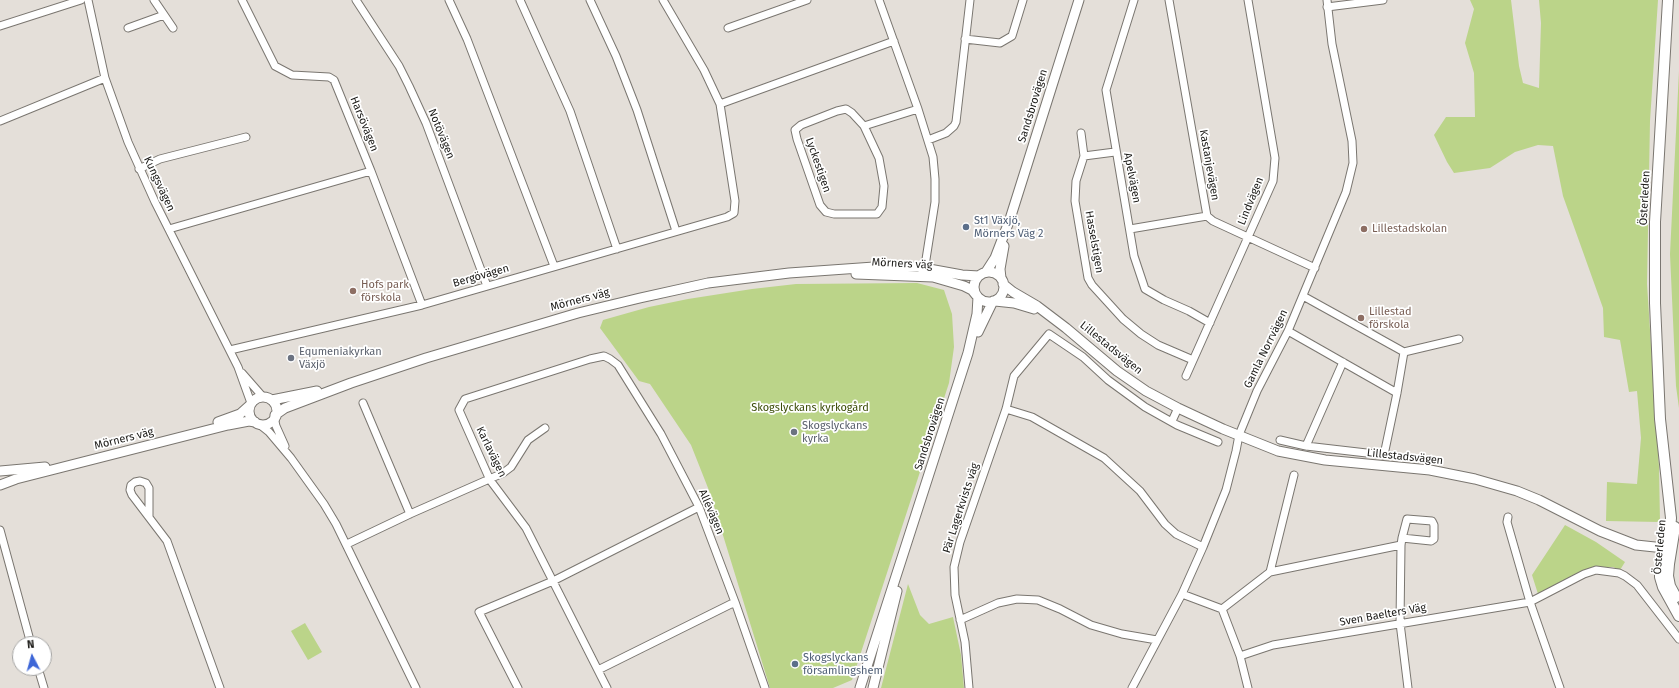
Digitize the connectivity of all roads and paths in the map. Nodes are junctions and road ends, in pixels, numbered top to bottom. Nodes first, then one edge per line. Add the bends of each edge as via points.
1 (81, 0) edge
2 (88, 0) edge
3 (154, 0) edge
4 (242, 0) edge
5 (356, 0) edge
6 (449, 0) edge
7 (520, 0) edge
8 (590, 0) edge
9 (663, 0) edge
10 (807, 0) edge
11 (879, 0) edge
12 (970, 0) edge
13 (1023, 0) edge
14 (1079, 0) edge
15 (1134, 0) edge
16 (1169, 0) edge
17 (1248, 0) edge
18 (1383, 0) edge
19 (1668, 0) edge
20 (1327, 3) edge
21 (164, 15) junction
22 (0, 26) edge
23 (128, 28) dead end
24 (173, 28) dead end
25 (728, 28) dead end
26 (964, 39) junction
27 (894, 41) junction
28 (105, 78) junction
29 (720, 104) junction
30 (918, 109) junction
31 (0, 121) edge
32 (864, 126) junction
33 (1080, 133) dead end
34 (246, 137) dead end
35 (928, 140) junction
36 (1116, 152) junction
37 (1084, 156) junction
38 (139, 169) junction
39 (371, 171) junction
40 (1207, 216) junction
41 (1010, 219) junction
42 (169, 229) junction
43 (1130, 229) junction
44 (676, 231) junction
45 (1248, 238) junction
46 (617, 249) junction
47 (554, 266) junction
48 (1315, 268) junction
49 (924, 271) junction
50 (982, 274) junction
51 (1002, 281) junction
52 (487, 286) junction
53 (977, 296) junction
54 (1303, 296) junction
55 (994, 301) junction
56 (422, 305) junction
57 (1051, 316) junction
58 (1210, 323) junction
59 (1288, 331) junction
60 (1459, 339) dead end
61 (230, 350) junction
62 (1404, 352) junction
63 (968, 353) junction
64 (610, 359) joint
65 (1193, 360) junction
66 (1343, 362) junction
67 (238, 367) junction
68 (1186, 376) dead end
69 (351, 383) junction
70 (1398, 393) junction
71 (267, 399) junction
72 (363, 403) dead end
73 (250, 404) junction
74 (1178, 408) junction
75 (1006, 409) junction
76 (275, 416) junction
77 (1172, 422) junction
78 (257, 423) junction
79 (545, 428) dead end
80 (1239, 435) junction
81 (172, 439) junction
82 (1280, 440) dead end
83 (1218, 442) dead end
84 (1306, 446) junction
85 (291, 458) junction
86 (82, 462) junction
87 (0, 471) edge
88 (1294, 475) dead end
89 (490, 480) junction
90 (0, 485) edge
91 (699, 507) junction
92 (410, 514) junction
93 (149, 516) dead end
94 (1508, 517) dead end
95 (914, 522) junction
96 (0, 530) edge
97 (0, 538) edge
98 (1401, 542) junction
99 (347, 544) junction
100 (1668, 546) junction
101 (4, 547) junction
102 (1203, 547) junction
103 (1270, 572) junction
104 (553, 581) junction
105 (1182, 594) junction
106 (735, 602) junction
107 (1530, 602) junction
108 (1679, 604) edge
109 (1222, 609) junction
110 (1679, 616) edge
111 (960, 620) junction
112 (1400, 623) junction
113 (29, 636) edge
114 (1679, 639) edge
115 (1157, 640) junction
116 (1240, 656) junction
117 (598, 670) junction
118 (40, 676) edge
119 (44, 688) edge
120 (220, 688) edge
121 (416, 688) edge
122 (518, 688) edge
123 (607, 688) edge
124 (765, 688) edge
125 (860, 688) edge
126 (873, 688) edge
127 (969, 688) edge
128 (1132, 688) edge
129 (1248, 688) edge
130 (1408, 688) edge
131 (1560, 688) edge

1 - 22 street
2 - 28 street, Kungsvägen
3 - 21 street
4 - 39 street, Harsövägen via 275,66 292,75 329,77 334,80
5 - 52 street, Notövägen via 399,66 426,123
6 - 47 street via 467,39
7 - 46 street via 570,111
8 - 44 street via 637,110
9 - 29 street via 704,70
10 - 25 street
11 - 27 street
12 - 26 street
13 - 26 street via 1012,36 1000,43
14 - 41 main road, Sandsbrovägen
15 - 36 street, Apelvägen via 1106,90
16 - 40 street, Kastanjevägen
17 - 45 street, Lindvägen via 1275,158 1273,181
18 - 20 street, Gamla Norrvägen
19 - 100 highway, Österleden via 1654,267 1660,419 1671,518
20 - 48 street, Gamla Norrvägen via 1332,44 1352,141 1353,163 1346,192
21 - 23 street
21 - 24 street
26 - 35 street via 956,122 946,133
27 - 29 street
27 - 30 street
28 - 31 street
28 - 38 street, Kungsvägen
29 - 44 street, Bergövägen via 735,211 727,217
30 - 32 street
30 - 35 street
32 - 32 street, Lyckestigen via 846,109 801,125 796,130 820,205 826,212 877,214 882,207 884,186 879,158
33 - 37 street
34 - 38 street via 160,159
35 - 49 street via 936,192
36 - 37 street
36 - 43 street, Apelvägen
37 - 65 street, Hasselstigen via 1076,180 1075,201 1088,278 1123,319 1141,334 1158,345
38 - 42 street, Kungsvägen
39 - 42 street
39 - 56 street, Harsövägen
40 - 43 street
40 - 45 street, Kastanjevägen
41 - 50 main road, Sandsbrovägen via 995,258
41 - 51 main road, Sandsbrovägen via 1001,259
42 - 61 street, Kungsvägen
43 - 58 street, Apelvägen via 1134,256 1145,289
44 - 46 street, Bergövägen
45 - 48 street, Kastanjevägen
45 - 58 street, Lindvägen
46 - 47 street, Bergövägen
47 - 52 street, Bergövägen
48 - 54 street, Gamla Norrvägen
49 - 50 main road, Mörners väg via 962,275
49 - 53 main road, Mörners väg via 960,284 972,290
49 - 69 main road, Mörners väg via 874,268 789,273 708,283 553,320
50 - 51 main road via 993,273
50 - 53 main road via 974,284
51 - 55 main road via 1002,293
51 - 57 main road, Lillestadsvägen via 1013,292
52 - 56 street, Bergövägen
53 - 55 main road via 984,301
53 - 63 main road, Sandsbrovägen via 977,314
54 - 59 street, Gamla Norrvägen
54 - 62 street
55 - 57 main road, Lillestadsvägen via 1014,303
55 - 63 main road, Sandsbrovägen
56 - 61 street, Bergövägen
57 - 74 main road, Lillestadsvägen via 1117,371 1146,391
58 - 65 street, Lindvägen
59 - 66 street
59 - 80 street, Gamla Norrvägen via 1257,391
60 - 62 street
61 - 67 street, Kungsvägen
62 - 70 street
63 - 95 main road, Sandsbrovägen
64 - 89 street, Karlavägen via 604,356 590,359 465,399 459,410
64 - 91 street, Allévägen via 618,365 661,434
65 - 68 street, Lindvägen
66 - 70 street
66 - 84 street
67 - 71 street, Kungsvägen
67 - 73 street, Kungsvägen
69 - 71 main road, Mörners väg
69 - 76 main road, Mörners väg via 285,408
70 - 84 street, Lillestadsvägen via 1384,455
71 - 73 main road via 258,398
71 - 76 main road via 275,406
72 - 92 street
73 - 78 main road via 249,415
73 - 81 main road, Mörners väg via 240,414
74 - 77 street
74 - 80 main road, Lillestadsvägen
75 - 77 street, Pär Lagerkvists väg via 1014,376 1049,334 1083,357 1145,408
75 - 102 street via 1032,417 1104,458 1140,491 1165,524 1176,534
75 - 111 street, Pär Lagerkvists väg via 954,566 955,595
76 - 78 main road via 268,423
76 - 85 street via 280,438
77 - 83 street
78 - 81 main road, Mörners väg via 242,422
78 - 85 street via 269,432
79 - 89 street via 528,440 511,467
80 - 100 main road, Lillestadsvägen via 1278,451 1325,460 1430,470 1475,479 1539,500 1625,542 1645,547
80 - 102 street, Gamla Norrvägen via 1226,490
81 - 86 main road, Mörners väg
82 - 84 street, Lillestadsvägen
85 - 99 street via 324,504
86 - 87 main road, Mörners väg
86 - 90 main road, Mörners väg
88 - 103 street
89 - 92 street
89 - 104 street, Karlavägen via 526,528
91 - 104 street
91 - 106 street, Allévägen
92 - 99 street
93 - 120 street via 171,550
94 - 107 street
95 - 125 main road, Sandsbrovägen
95 - 126 main road, Sandsbrovägen
96 - 101 street
97 - 101 street
98 - 98 street via 1407,519 1432,521 1434,539
98 - 103 street
98 - 112 street
99 - 121 street
100 - 108 highway, Österleden via 1668,576
100 - 110 highway, Österleden via 1660,563 1660,577
101 - 113 street
102 - 105 street, Gamla Norrvägen
103 - 109 street
104 - 117 street, Karlavägen
104 - 122 street via 479,612
105 - 109 street
105 - 115 street, Gamla Norrvägen
106 - 117 street
106 - 124 street, Allévägen
107 - 112 street, Sven Baelters Väg
107 - 114 street via 1596,570 1619,573 1637,585
107 - 131 street
109 - 116 street
111 - 115 street via 998,603 1016,599 1038,600 1091,625
111 - 127 street, Pär Lagerkvists väg via 965,642
112 - 116 street, Sven Baelters Väg via 1273,645
112 - 130 street
115 - 128 street, Gamla Norrvägen
116 - 129 street
117 - 123 street, Karlavägen
118 - 119 street

